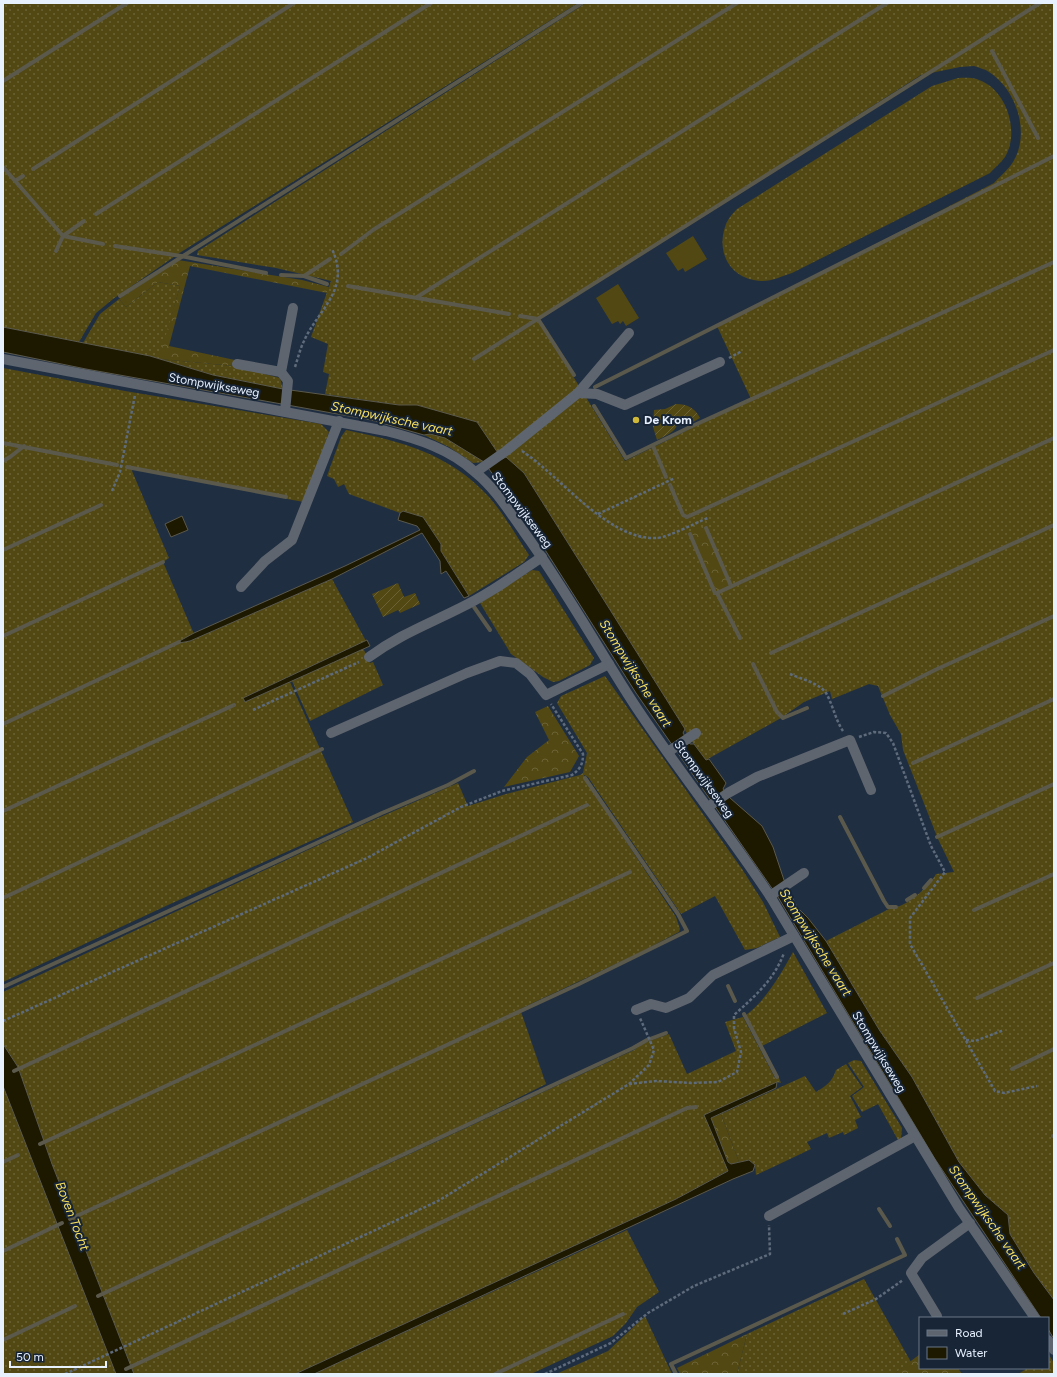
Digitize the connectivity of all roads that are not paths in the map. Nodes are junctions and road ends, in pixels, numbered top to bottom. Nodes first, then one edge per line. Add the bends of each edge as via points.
1 (293, 308) dead end
2 (629, 333) dead end
3 (3, 359) edge
4 (720, 362) road end
5 (237, 364) dead end
6 (281, 372) junction
7 (578, 393) junction
8 (285, 409) junction
9 (339, 422) junction
10 (476, 472) junction
11 (542, 557) junction
12 (241, 587) dead end
13 (369, 657) road end
14 (609, 664) junction
15 (331, 733) dead end
16 (693, 735) dead end
17 (670, 750) junction
18 (871, 790) dead end
19 (710, 805) junction
20 (804, 873) dead end
21 (772, 895) junction
22 (794, 936) junction
23 (636, 1010) road end
24 (915, 1136) junction
25 (769, 1216) road end
26 (970, 1223) junction
27 (937, 1316) dead end
28 (1034, 1317) edge

1 - 6 street
2 - 7 street
3 - 8 street, Stompwijkseweg
4 - 7 street via 625,405 597,394
5 - 6 street
6 - 8 street via 288,381
7 - 10 street
8 - 9 street, Stompwijkseweg
9 - 10 street, Stompwijkseweg via 386,431 426,443
9 - 12 street via 292,540 265,561
10 - 11 street, Stompwijkseweg via 502,500
11 - 13 street via 486,594 413,629
11 - 14 street, Stompwijkseweg
14 - 15 street via 546,695 530,674 516,663 500,661
14 - 17 street, Stompwijkseweg via 634,704
16 - 17 street
17 - 19 street, Stompwijkseweg
18 - 19 street via 850,740 757,777
19 - 21 street, Stompwijkseweg
20 - 21 street
21 - 22 street, Stompwijkseweg
22 - 23 street via 713,975 689,998 666,1008 650,1004
22 - 24 street, Stompwijkseweg
24 - 25 street
24 - 26 street, Stompwijkseweg
26 - 27 street via 922,1258 911,1273
26 - 28 street, Stompwijkseweg

